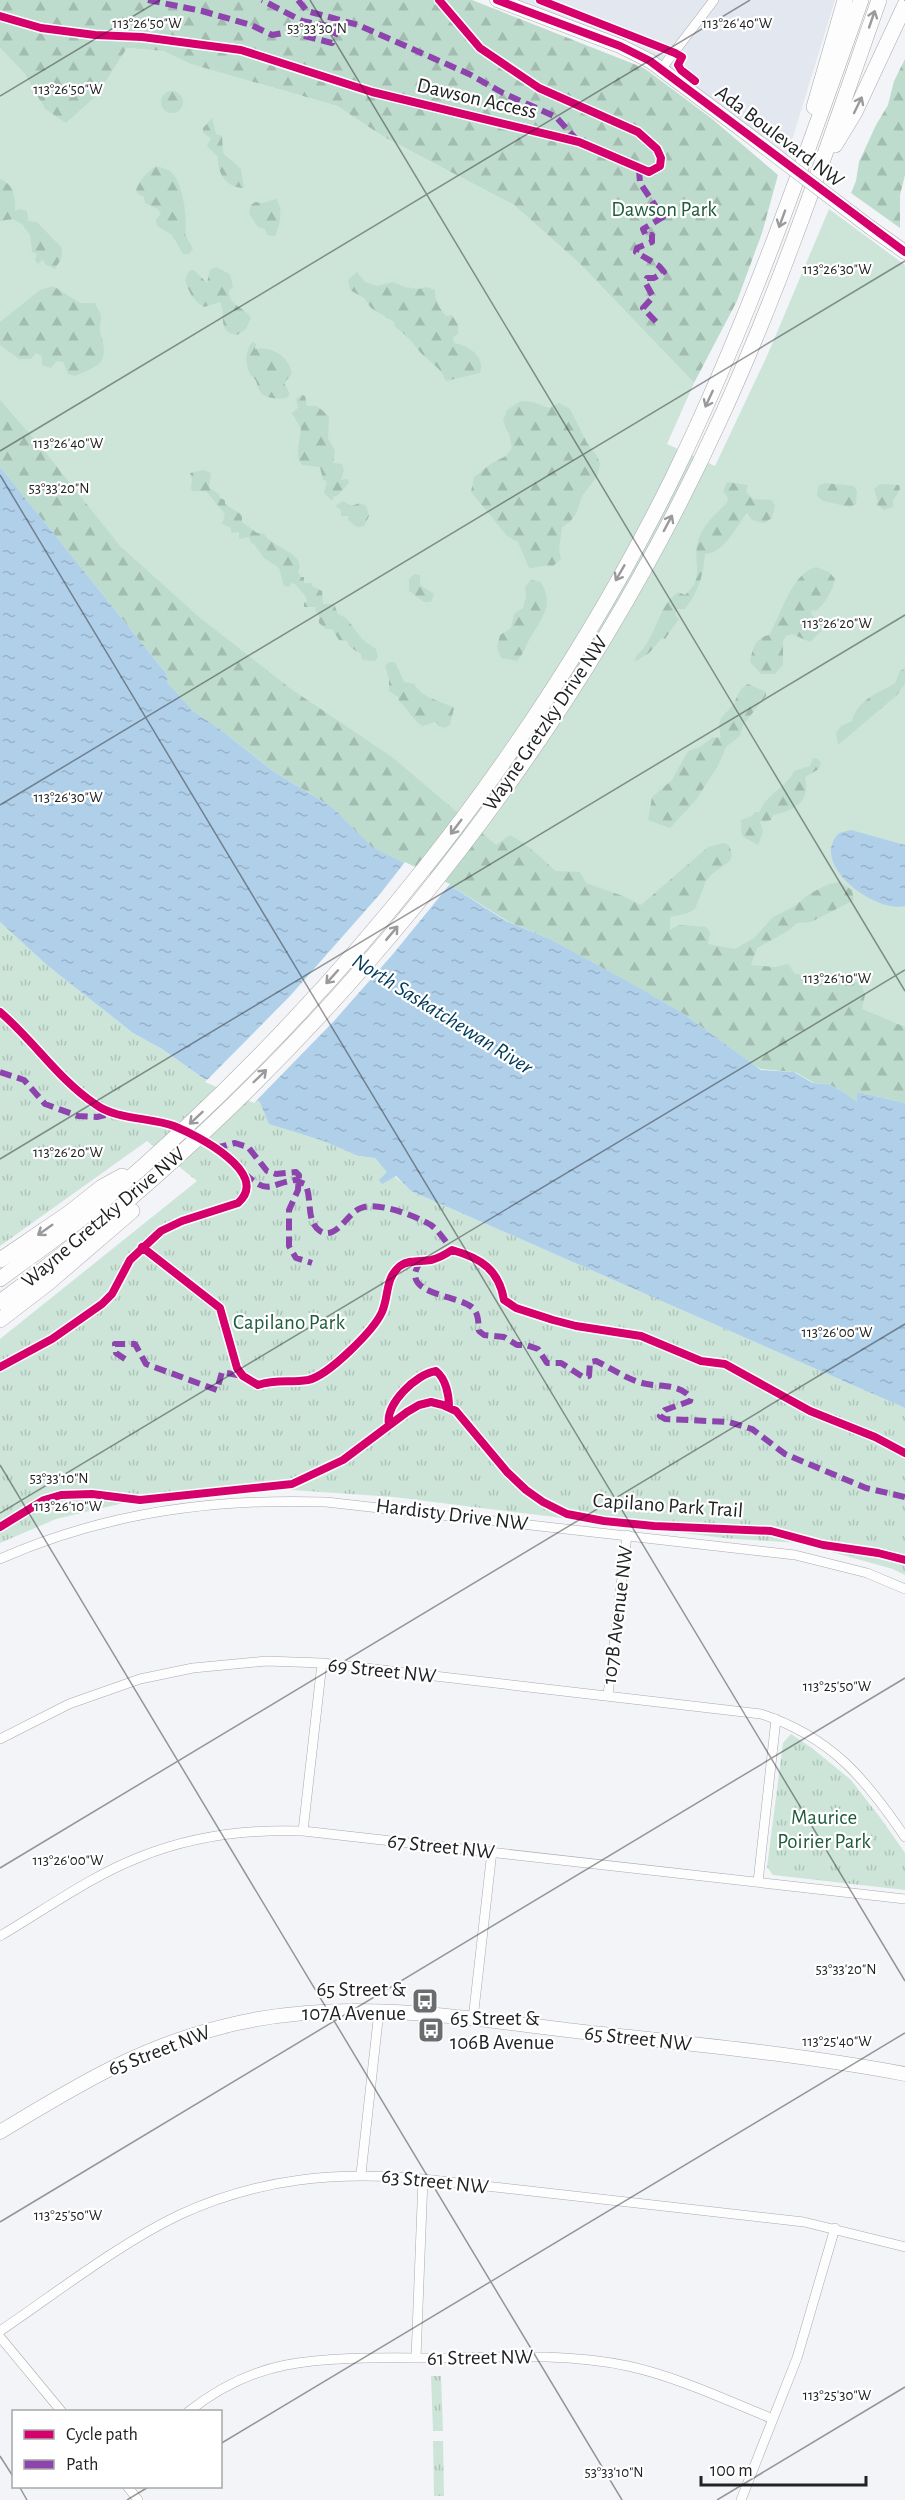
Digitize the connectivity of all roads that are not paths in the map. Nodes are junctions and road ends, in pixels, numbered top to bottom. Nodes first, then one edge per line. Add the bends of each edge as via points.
1 (497, 0) edge
2 (714, 0) edge
3 (845, 0) edge
4 (861, 0) edge
5 (879, 0) edge
6 (905, 5) edge
7 (662, 68) junction
8 (802, 164) junction
9 (818, 174) junction
10 (905, 252) edge
11 (146, 1163) junction
12 (157, 1175) junction
13 (0, 1260) edge
14 (0, 1279) edge
15 (0, 1302) edge
16 (0, 1320) edge
17 (627, 1535) junction
18 (0, 1559) edge
19 (905, 1589) edge
20 (322, 1663) junction
21 (608, 1695) junction
22 (776, 1719) junction
23 (0, 1740) edge
24 (303, 1831) junction
25 (905, 1837) edge
26 (492, 1851) junction
27 (758, 1882) junction
28 (905, 1899) edge
29 (0, 1936) edge
30 (379, 2011) junction
31 (473, 2019) junction
32 (905, 2074) edge
33 (0, 2132) edge
34 (361, 2174) junction
35 (423, 2179) junction
36 (835, 2228) junction
37 (905, 2247) edge
38 (0, 2331) edge
39 (0, 2337) edge
40 (416, 2358) junction
41 (60, 2410) edge
42 (191, 2410) edge
43 (773, 2419) junction
44 (128, 2488) edge
45 (138, 2500) edge
46 (741, 2500) edge

1 - 7 street, Ada Boulevard NW via 620,46
2 - 7 street
3 - 8 main road via 819,85
4 - 8 main road, Wayne Gretzky Drive NW
9 -> 5 main road, Wayne Gretzky Drive NW
9 -> 6 main road via 855,112
7 - 10 street, Ada Boulevard NW, bridge
8 -> 11 main road, Wayne Gretzky Drive NW via 745,318 672,479 544,701 433,858 348,958 260,1055
12 -> 9 main road, Wayne Gretzky Drive NW via 278,1059 357,973 430,886 542,734 648,561 722,416 757,336
11 -> 13 main road via 102,1187
11 - 14 main road, Wayne Gretzky Drive NW via 99,1205
12 - 15 main road, Wayne Gretzky Drive NW
12 - 16 main road via 133,1210
17 - 18 street, Hardisty Drive NW via 365,1504 249,1501 126,1518 52,1538
17 - 19 street, Hardisty Drive NW via 795,1555 867,1573
17 - 21 street, 107B Avenue NW
20 - 21 street, 69 Street NW
20 - 23 street, 69 Street NW via 243,1662 158,1674 88,1696 35,1719
20 - 24 street
21 - 22 street, 69 Street NW via 737,1710
22 - 25 street, 69 Street NW via 814,1738 852,1768
22 - 27 street
24 - 26 street, 67 Street NW
24 - 29 street, 67 Street NW via 233,1833 139,1857
26 - 27 street, 67 Street NW
26 - 31 street
27 - 28 street, 67 Street NW
30 - 31 street, 65 Street NW
30 - 33 street, 65 Street NW via 288,2014 173,2041 97,2074
30 - 34 street
31 - 32 street, 65 Street NW via 771,2053
34 - 35 street, 63 Street NW
34 - 38 street, 63 Street NW via 277,2183 200,2206 135,2240
35 - 36 street, 63 Street NW
35 - 40 street
36 - 37 street, 63 Street NW
36 - 43 street via 812,2312
39 - 41 street
40 - 42 street, 61 Street NW via 287,2365 243,2378
40 - 43 street, 61 Street NW via 540,2356 605,2362 657,2374
43 - 46 street
44 - 45 street

